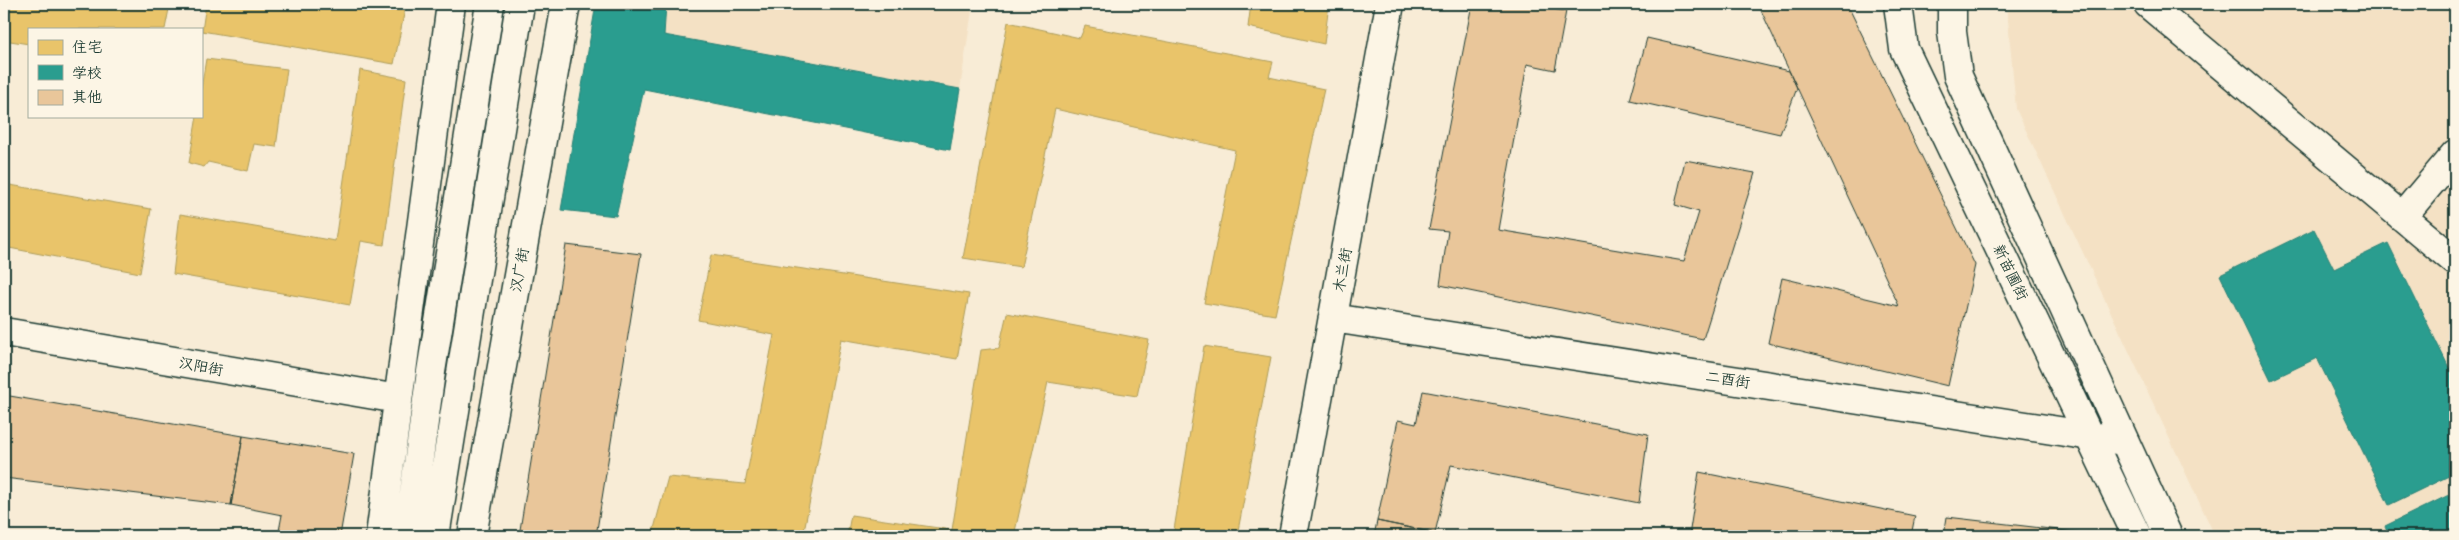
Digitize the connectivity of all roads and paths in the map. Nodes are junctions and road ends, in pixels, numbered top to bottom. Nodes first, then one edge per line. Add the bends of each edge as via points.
1 (451, 4) edge
2 (490, 4) edge
3 (520, 4) edge
4 (566, 4) edge
5 (1390, 4) edge
6 (1898, 4) edge
7 (1952, 4) edge
8 (2148, 4) edge
9 (2455, 154) edge
10 (2402, 217) junction
11 (2455, 261) edge
12 (1333, 318) junction
13 (4, 332) edge
14 (398, 399) junction
15 (2090, 436) junction
16 (2123, 441) junction
17 (380, 536) edge
18 (408, 536) edge
19 (435, 536) edge
20 (472, 536) edge
21 (1293, 536) edge
22 (2137, 536) edge
23 (2168, 536) edge

1 - 14 street
2 - 18 street
3 - 19 street
4 - 20 street, 汉广街
5 - 12 street, 木兰街
6 - 15 street, 新苗圃街 via 1904,49
7 - 16 street via 1958,76
8 - 10 street
9 - 10 street
10 - 11 street
12 - 15 street, 二酉街
12 - 21 street, 木兰街
13 - 14 street, 汉阳街
14 - 17 street
15 - 16 street, 二酉街
15 - 22 street, 新苗圃街
16 - 23 street

